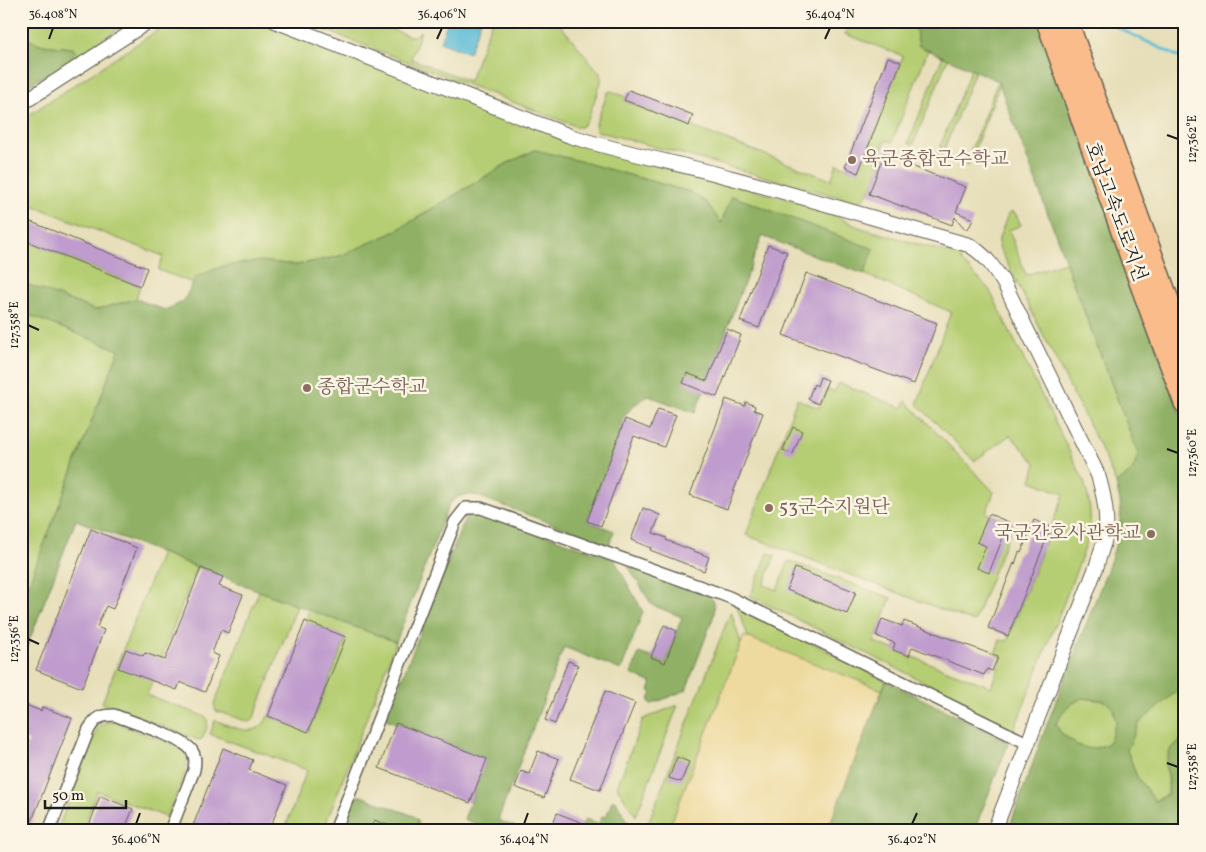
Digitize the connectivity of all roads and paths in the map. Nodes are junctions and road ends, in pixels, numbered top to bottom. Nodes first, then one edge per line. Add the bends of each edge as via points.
1 (149, 21) edge
2 (275, 21) edge
3 (1047, 21) edge
4 (1067, 21) edge
5 (21, 104) edge
6 (1185, 347) edge
7 (1185, 403) edge
8 (1028, 743) junction
9 (49, 831) edge
10 (170, 831) edge
11 (335, 831) edge
12 (994, 831) edge

1 - 5 street
2 - 8 street via 570,136 805,197 969,245 987,258 1005,285 1098,475 1106,506 1105,537 1097,565
3 - 7 highway, 호남고속도로지선
4 - 6 highway, 호남고속도로지선
8 - 11 street via 729,597 481,508 466,508 455,522
8 - 12 street
9 - 10 street via 89,729 100,717 114,715 181,741 192,749 194,770

